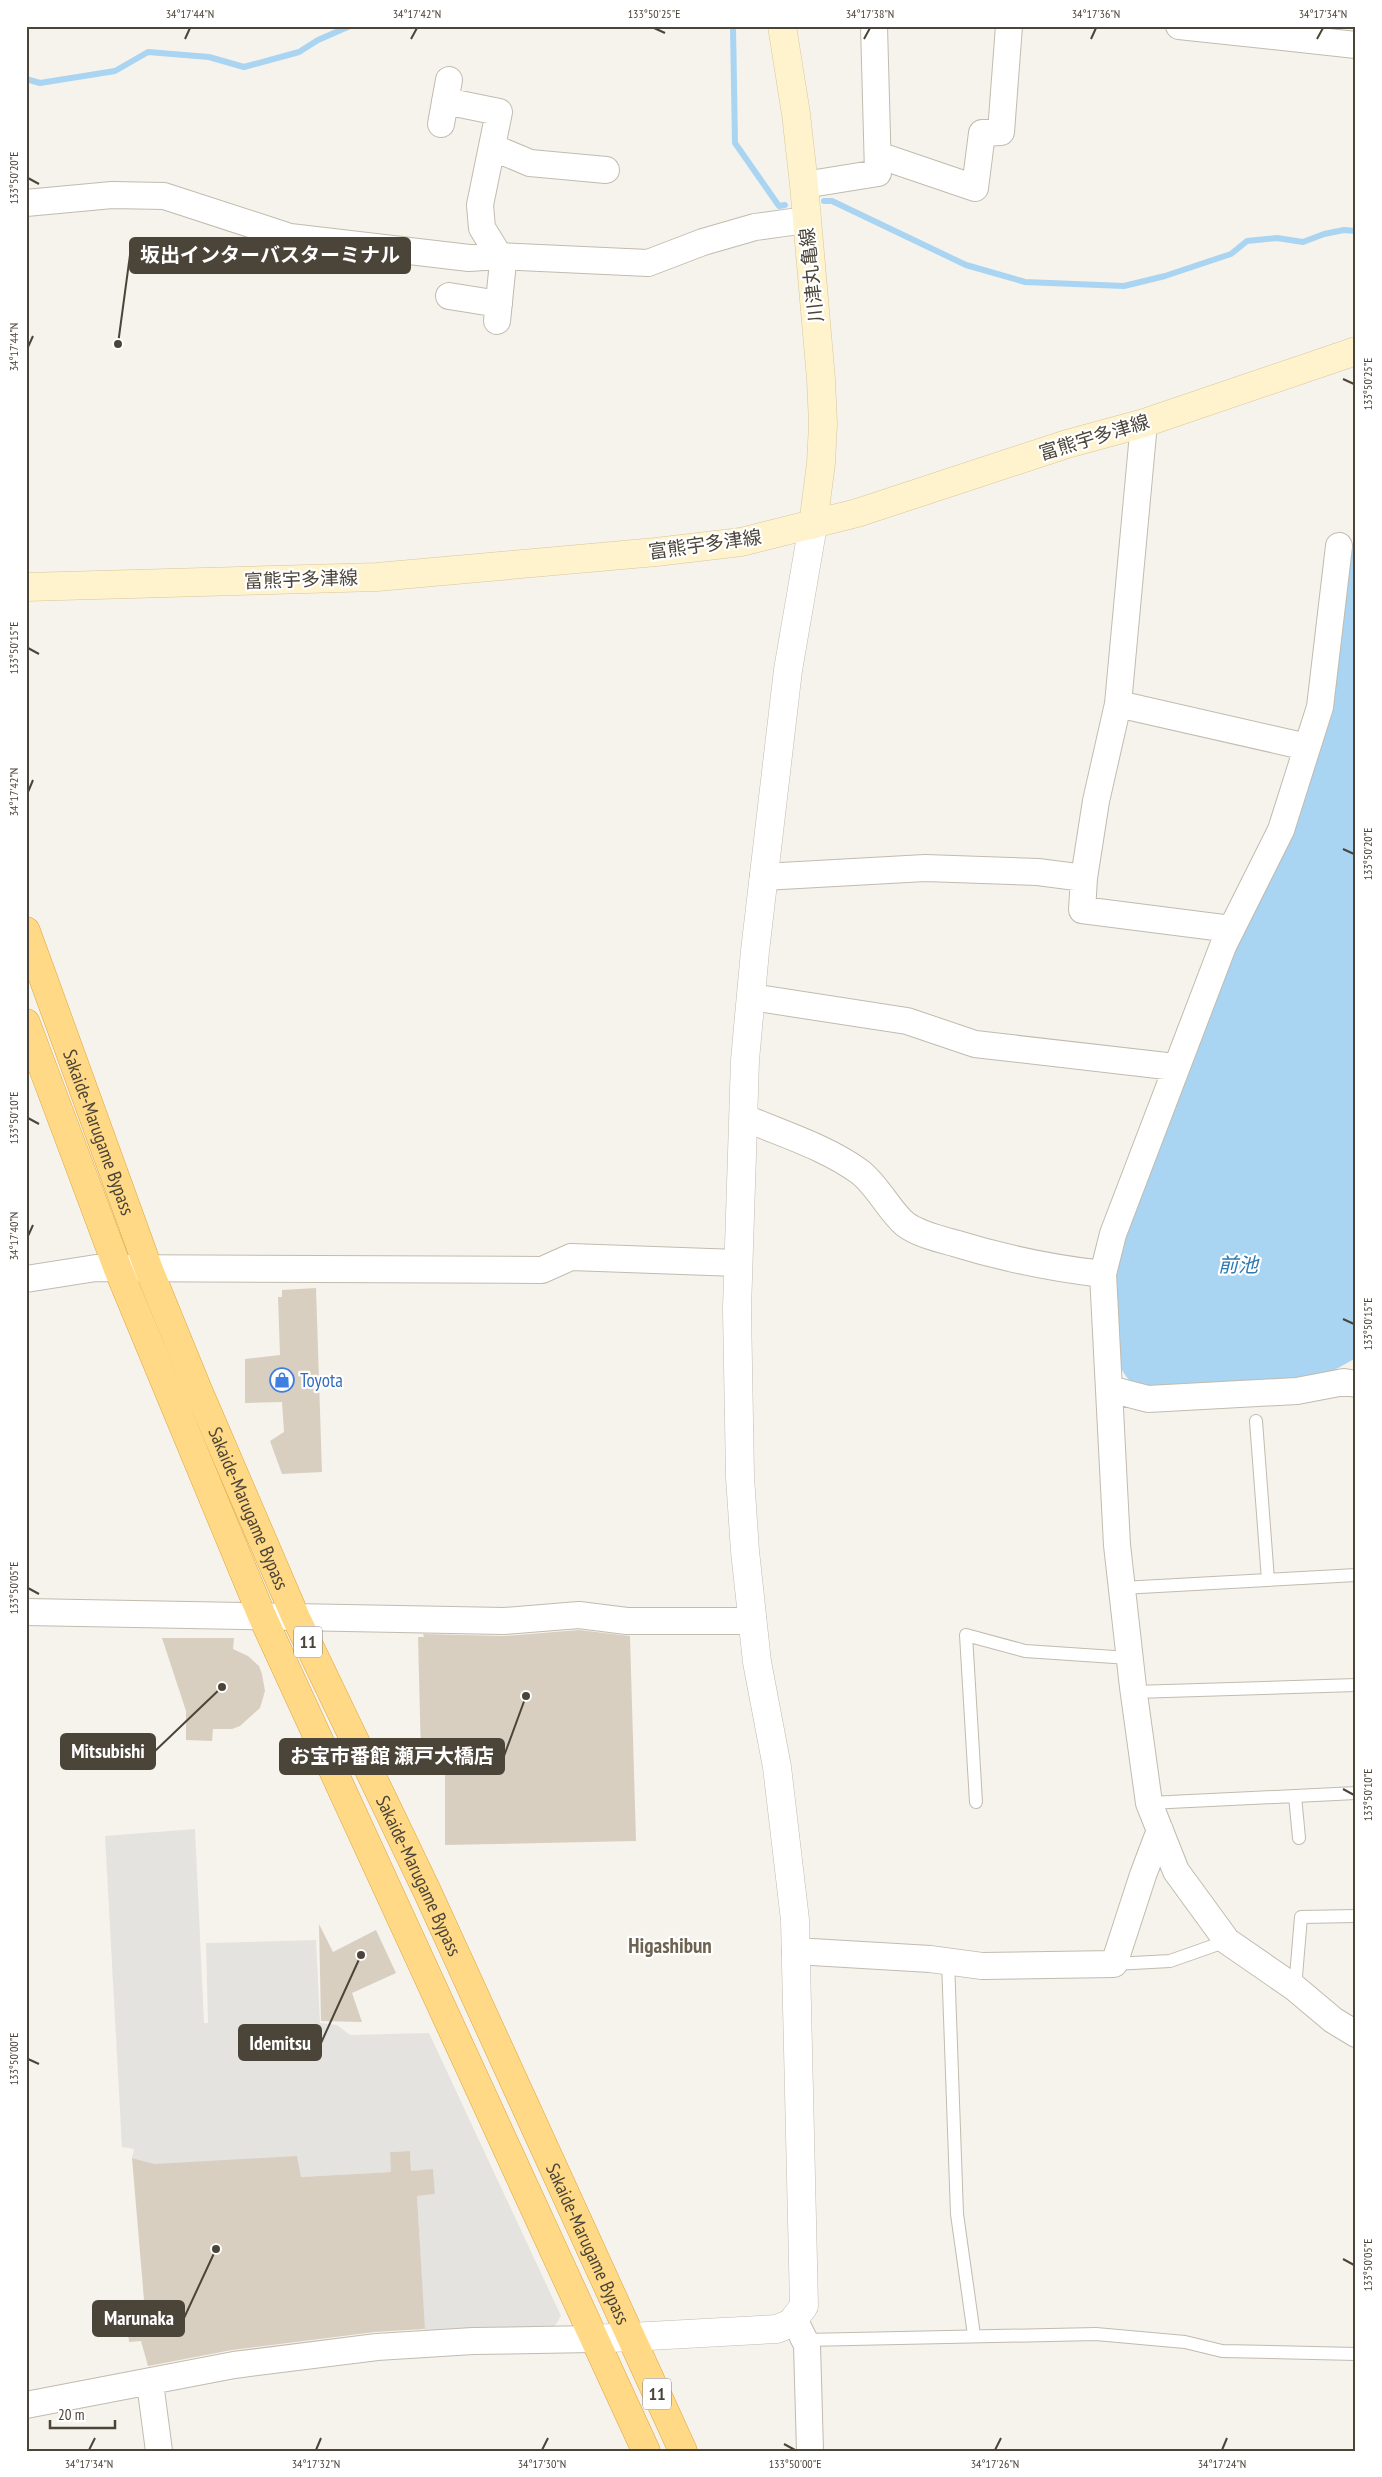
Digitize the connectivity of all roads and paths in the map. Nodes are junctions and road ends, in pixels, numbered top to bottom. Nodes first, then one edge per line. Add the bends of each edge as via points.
1 (782, 26) edge
2 (874, 26) edge
3 (1009, 26) edge
4 (1179, 26) edge
5 (1356, 45) edge
6 (445, 102) dead end
7 (492, 147) junction
8 (878, 155) junction
9 (606, 170) dead end
10 (804, 185) junction
11 (26, 203) edge
12 (806, 220) junction
13 (499, 256) junction
14 (449, 296) dead end
15 (1356, 351) edge
16 (1144, 423) junction
17 (813, 526) junction
18 (1339, 546) dead end
19 (26, 587) edge
20 (1118, 704) junction
21 (1307, 747) junction
22 (763, 877) junction
23 (1084, 878) junction
24 (1231, 929) junction
25 (26, 931) edge
26 (751, 997) junction
27 (26, 1023) edge
28 (1175, 1067) junction
29 (743, 1117) junction
30 (737, 1263) junction
31 (118, 1269) junction
32 (149, 1270) junction
33 (1103, 1274) junction
34 (26, 1279) edge
35 (1356, 1384) edge
36 (1110, 1389) junction
37 (1256, 1421) dead end
38 (1356, 1575) edge
39 (1268, 1580) junction
40 (1122, 1588) junction
41 (26, 1612) edge
42 (262, 1616) junction
43 (296, 1618) junction
44 (753, 1621) junction
45 (1129, 1658) junction
46 (1356, 1685) edge
47 (1134, 1692) junction
48 (1356, 1793) edge
49 (1295, 1796) junction
50 (976, 1802) dead end
51 (1149, 1802) junction
52 (1160, 1830) junction
53 (1300, 1838) dead end
54 (1356, 1916) edge
55 (1227, 1941) junction
56 (795, 1951) junction
57 (948, 1961) junction
58 (1114, 1964) junction
59 (1296, 1988) junction
60 (1356, 2034) edge
61 (799, 2329) junction
62 (974, 2335) junction
63 (630, 2337) junction
64 (593, 2339) junction
65 (1356, 2354) edge
66 (150, 2383) junction
67 (26, 2406) edge
68 (159, 2451) edge
69 (646, 2451) edge
70 (683, 2451) edge
71 (810, 2451) edge

1 - 10 main road, 川津丸亀線
2 - 8 street
3 - 8 street via 1001,132 982,133 975,188
4 - 5 street
6 - 7 street via 499,112
7 - 9 street via 530,163
7 - 13 street via 480,205 482,228
8 - 10 street via 878,173
10 - 12 main road, 川津丸亀線
11 - 13 street via 112,195 164,196 290,237 469,258
12 - 13 street via 755,226 648,263
12 - 17 main road, 川津丸亀線 via 823,424
13 - 14 street via 504,262 498,312
15 - 16 main road, 富熊宇多津線
16 - 17 main road, 富熊宇多津線 via 1068,444
16 - 20 street
17 - 19 main road, 富熊宇多津線 via 741,542 675,550 377,577
17 - 22 street via 788,670
18 - 21 street via 1320,707
20 - 21 street
20 - 23 street via 1096,801
21 - 24 street via 1281,830
22 - 23 street via 925,868 1038,872
22 - 26 street
23 - 24 street via 1082,910
24 - 28 street
25 - 32 highway, Sakaide-Marugame Bypass / 11
26 - 28 street via 907,1021 975,1044
26 - 29 street
27 - 31 highway, Sakaide-Marugame Bypass / 11
28 - 33 street via 1112,1234
29 - 30 street
29 - 33 street via 818,1149 860,1172 905,1224 932,1237 1048,1268
30 - 32 street via 571,1257 542,1270
30 - 44 street via 740,1477
31 - 32 street
31 - 34 street via 96,1268
31 - 42 highway, Sakaide-Marugame Bypass / 11
32 - 43 highway, Sakaide-Marugame Bypass / 11
33 - 36 street
35 - 36 street via 1344,1382 1296,1391 1148,1399
36 - 40 street
37 - 39 lane
38 - 39 lane
39 - 40 lane
40 - 45 street
41 - 42 street
42 - 43 street
42 - 64 highway, Sakaide-Marugame Bypass / 11
43 - 44 street via 504,1621 579,1615 627,1621
43 - 63 highway, Sakaide-Marugame Bypass / 11 via 427,1891
44 - 56 street via 788,1851
45 - 47 street
45 - 50 lane via 1025,1651 966,1635
46 - 47 lane
47 - 51 street
48 - 49 lane
49 - 51 lane
49 - 53 lane
51 - 52 street
52 - 55 street via 1176,1871
52 - 58 street
54 - 59 lane via 1301,1917
55 - 58 lane via 1170,1961
55 - 59 street
56 - 57 street
56 - 61 street via 804,2306
57 - 58 street via 982,1966
57 - 62 lane via 957,2214
59 - 60 street via 1333,2020
61 - 62 lane
61 - 63 street
61 - 71 street via 807,2345
62 - 65 lane via 1096,2334 1185,2342 1222,2351
63 - 64 street
63 - 70 highway, Sakaide-Marugame Bypass / 11
64 - 66 street via 377,2347 234,2365
64 - 69 highway, Sakaide-Marugame Bypass / 11
66 - 67 street
66 - 68 street

